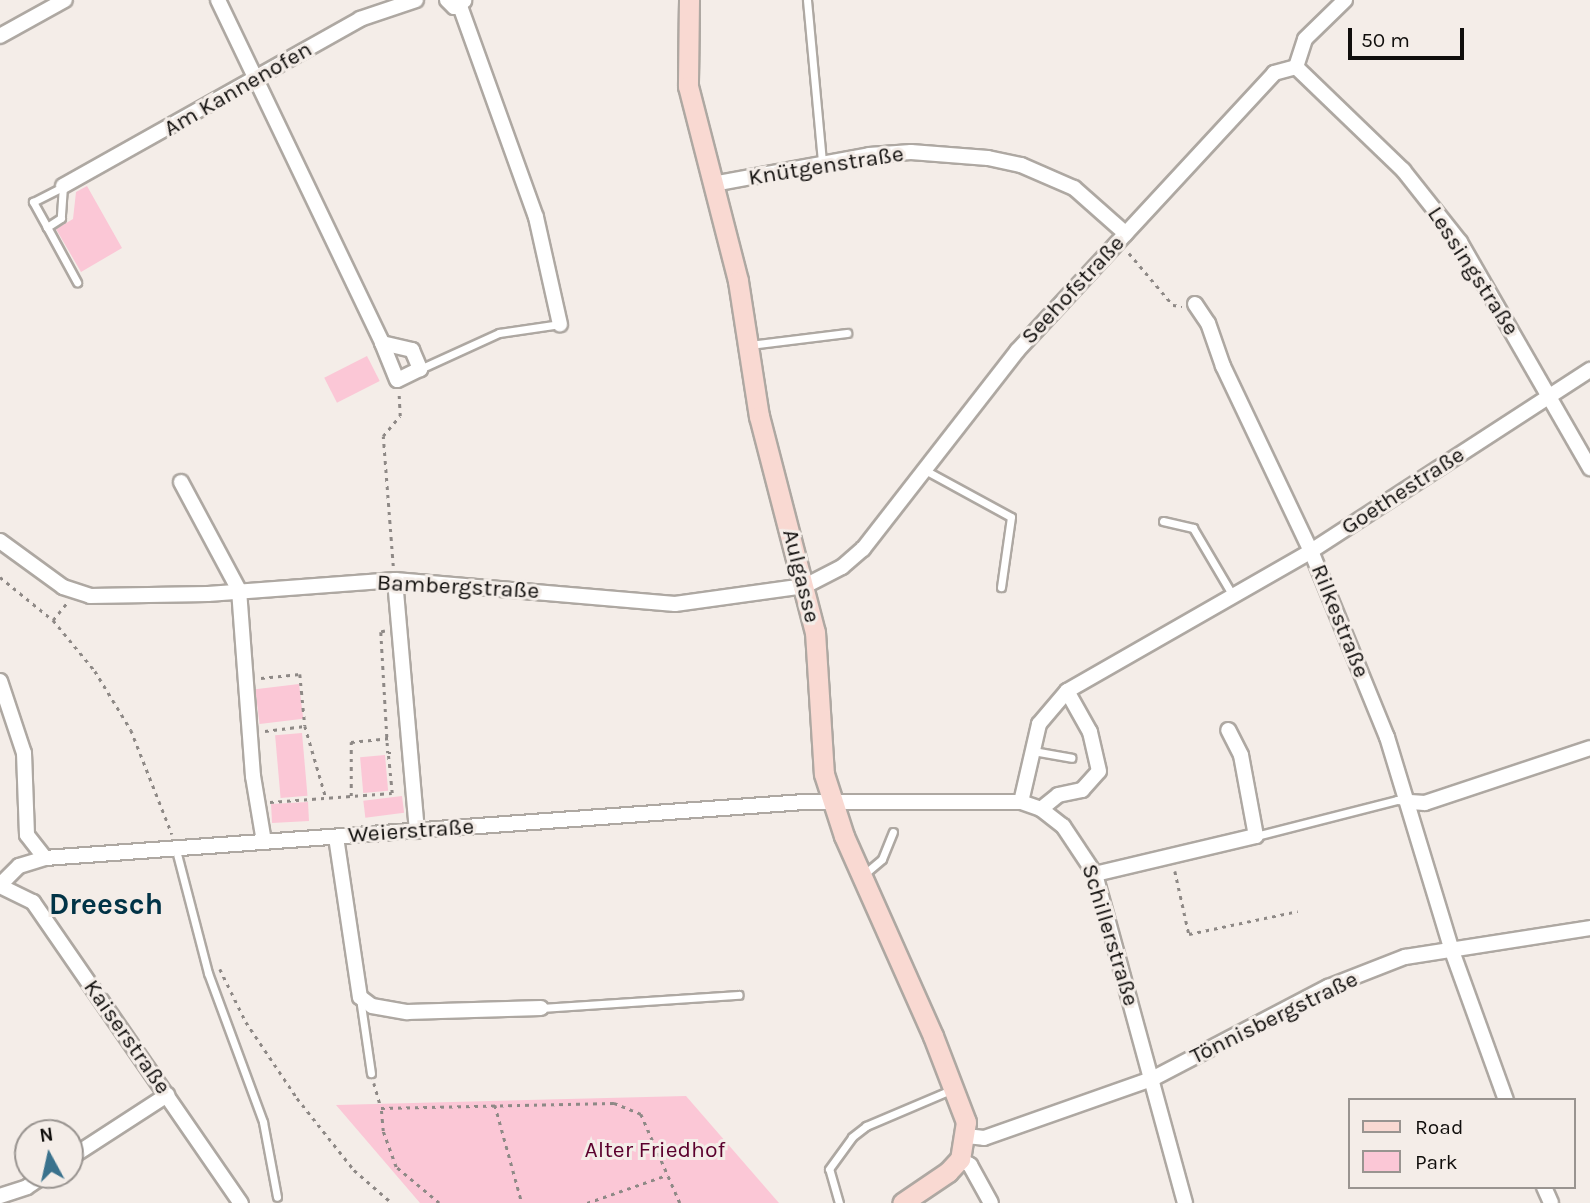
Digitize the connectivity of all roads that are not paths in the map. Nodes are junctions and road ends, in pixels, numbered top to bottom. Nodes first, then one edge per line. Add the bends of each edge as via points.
1 (65, 0) edge
2 (218, 0) edge
3 (416, 0) edge
4 (688, 0) edge
5 (807, 0) edge
6 (1345, 0) edge
7 (457, 2) edge
8 (0, 36) edge
9 (1296, 67) junction
10 (258, 79) junction
11 (822, 163) junction
12 (713, 184) junction
13 (64, 186) junction
14 (47, 227) junction
15 (1122, 238) junction
16 (77, 282) dead end
17 (1195, 304) road end
18 (560, 324) joint
19 (847, 333) dead end
20 (382, 343) junction
21 (748, 345) junction
22 (421, 369) junction
23 (1590, 370) edge
24 (1550, 396) junction
25 (1590, 468) edge
26 (923, 469) junction
27 (181, 482) dead end
28 (1163, 521) dead end
29 (0, 541) edge
30 (1311, 551) junction
31 (395, 580) junction
32 (805, 586) junction
33 (1001, 587) dead end
34 (239, 590) junction
35 (1233, 596) junction
36 (0, 681) edge
37 (1067, 691) junction
38 (1228, 730) dead end
39 (1590, 748) edge
40 (1033, 751) junction
41 (1071, 758) dead end
42 (832, 801) junction
43 (1021, 802) junction
44 (1410, 802) junction
45 (1041, 809) junction
46 (417, 831) junction
47 (893, 832) dead end
48 (336, 836) junction
49 (1256, 836) junction
50 (264, 842) junction
51 (176, 850) junction
52 (45, 858) junction
53 (1095, 874) junction
54 (862, 876) junction
55 (0, 886) edge
56 (1590, 928) edge
57 (1452, 951) junction
58 (739, 995) dead end
59 (360, 997) junction
60 (541, 1009) joint
61 (371, 1073) road end
62 (1152, 1079) junction
63 (954, 1089) junction
64 (167, 1095) junction
65 (1505, 1098) edge
66 (966, 1136) junction
67 (84, 1149) edge
68 (960, 1158) junction
69 (21, 1189) edge
70 (0, 1196) edge
71 (277, 1197) dead end
72 (241, 1203) edge
73 (839, 1203) edge
74 (902, 1203) edge
75 (991, 1203) edge
76 (1185, 1203) edge

1 - 8 street
2 - 10 street
3 - 10 street, Am Kannenofen via 360,19
4 - 12 main road, Aulgasse via 688,86
5 - 11 lane
6 - 9 street via 1305,39
7 - 18 street via 536,217
9 - 15 street, Seehofstraße via 1274,73
9 - 24 street, Lessingstraße via 1403,170 1460,242
10 - 13 street, Am Kannenofen
10 - 20 street
11 - 12 street, Knütgenstraße
11 - 15 street, Knütgenstraße via 911,152 976,156 1021,165 1089,197
12 - 21 main road, Aulgasse via 738,281
13 - 14 lane via 61,218
13 - 14 lane, Am Kannenofen via 33,202
14 - 16 lane, Am Kannenofen
15 - 26 street, Seehofstraße via 1017,351
17 - 30 street, Rilkestraße via 1208,323 1223,366
18 - 22 lane via 499,333
19 - 21 lane
20 - 22 street via 412,350
20 - 22 street via 397,380
21 - 32 main road, Aulgasse via 759,416
23 - 24 street, Goethestraße
24 - 25 street, Lessingstraße
24 - 30 street, Goethestraße
26 - 32 street, Seehofstraße via 863,549 842,567
26 - 33 lane via 1011,517
27 - 34 street
28 - 35 lane via 1193,527
29 - 34 street, Bambergstraße via 75,593
30 - 35 street, Goethestraße
30 - 44 street, Rilkestraße
31 - 32 street, Bambergstraße via 675,604
31 - 34 street, Bambergstraße
31 - 46 street
32 - 42 main road, Aulgasse via 815,632 821,749
34 - 50 street via 249,732
35 - 37 street, Goethestraße
36 - 52 street via 24,753 27,835
37 - 40 street, Goethestraße via 1039,724
37 - 45 street via 1090,732 1099,771 1082,790 1058,795
38 - 49 street via 1241,755
39 - 44 street via 1425,803
40 - 41 lane
40 - 43 street, Goethestraße
42 - 43 street, Schillerstraße
42 - 46 street, Weierstraße
42 - 54 main road, Aulgasse
43 - 45 street, Schillerstraße
44 - 49 lane via 1397,800
44 - 57 street, Rilkestraße
45 - 53 street, Schillerstraße via 1075,839
46 - 48 street, Weierstraße
47 - 54 lane via 882,859
48 - 50 street, Weierstraße
48 - 59 street
49 - 53 street
50 - 51 street, Weierstraße
51 - 52 street, Weierstraße
51 - 71 lane via 208,973 263,1122
52 - 55 street, Weierstraße via 19,866
53 - 62 street, Schillerstraße
54 - 63 main road, Aulgasse
55 - 64 street, Kaiserstraße via 33,902
56 - 57 street, Tönnisbergstraße
57 - 62 street, Tönnisbergstraße via 1405,957 1328,987
57 - 65 street, Rilkestraße
58 - 60 lane
59 - 60 street via 372,1006 407,1013
59 - 61 lane
62 - 66 street, Tönnisbergstraße via 984,1138
62 - 76 street, Schillerstraße
63 - 66 main road, Aulgasse
63 - 73 lane via 866,1126 852,1137 829,1169
64 - 67 street
64 - 72 street, Kaiserstraße
66 - 68 main road
68 - 74 main road via 948,1172
68 - 75 street via 970,1165
69 - 70 street

